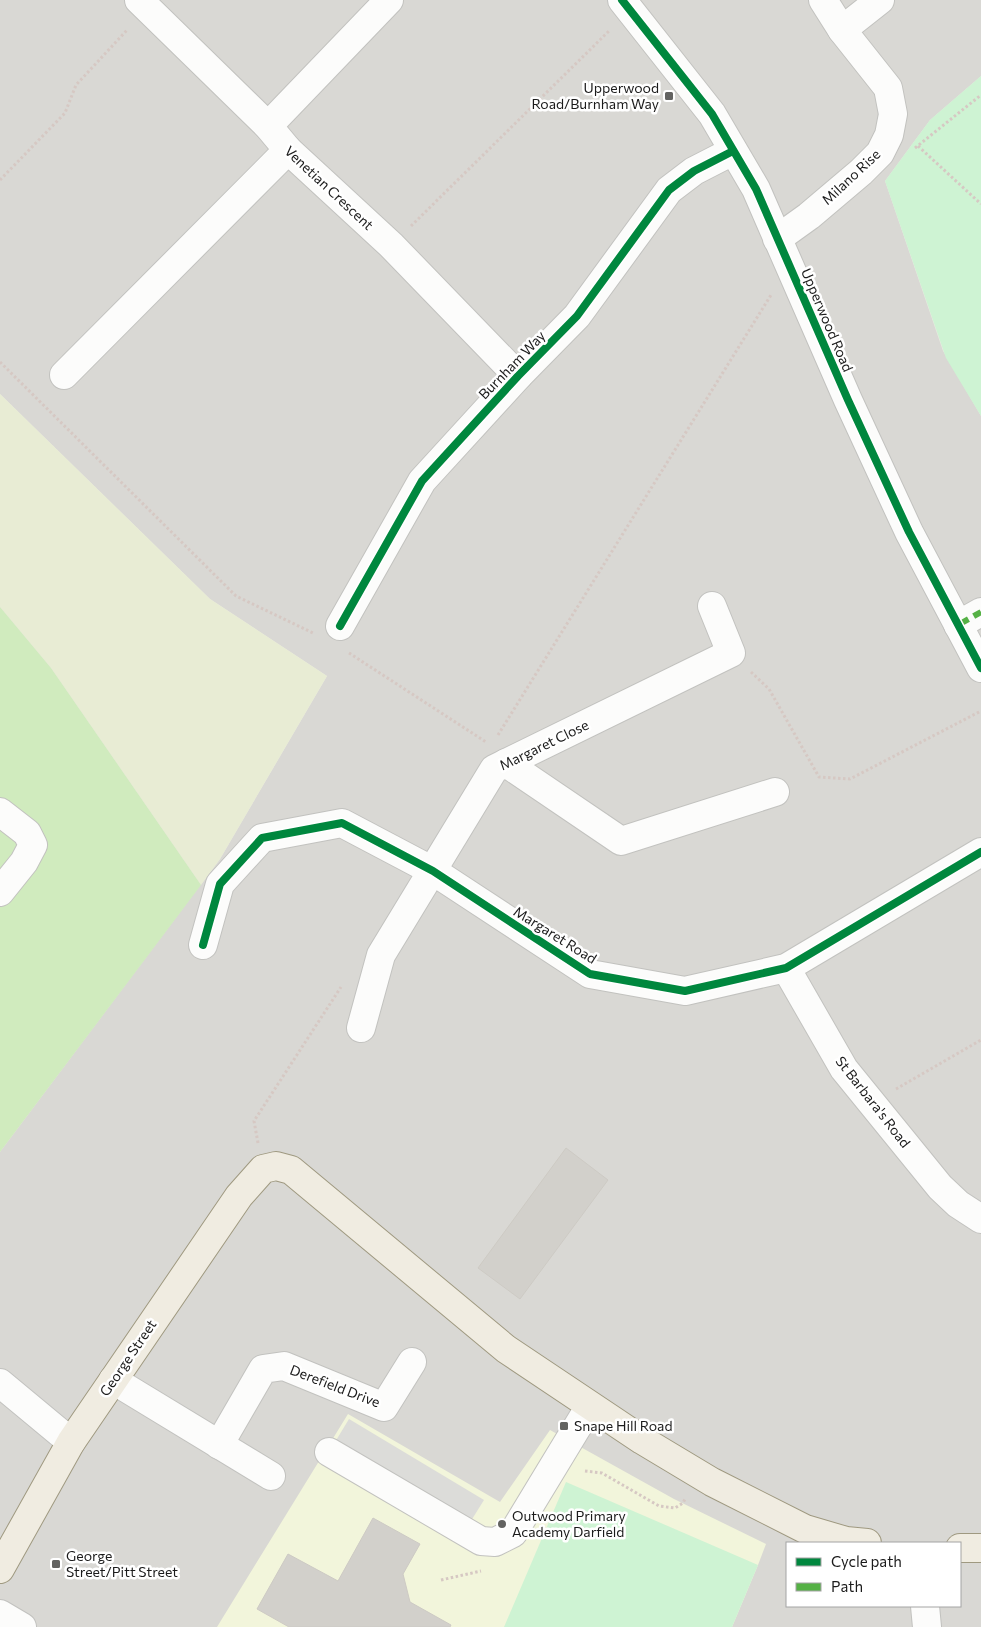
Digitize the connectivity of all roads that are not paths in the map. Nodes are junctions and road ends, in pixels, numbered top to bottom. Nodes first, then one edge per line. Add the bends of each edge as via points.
1 (389, 0) edge
2 (822, 0) edge
3 (880, 0) edge
4 (143, 4) edge
5 (626, 5) edge
6 (842, 30) junction
7 (268, 126) junction
8 (288, 150) junction
9 (733, 151) junction
10 (778, 238) junction
11 (64, 375) dead end
12 (518, 376) junction
13 (712, 606) dead end
14 (981, 612) edge
15 (958, 625) junction
16 (333, 636) road end
17 (981, 668) edge
18 (497, 772) junction
19 (775, 792) dead end
20 (0, 812) edge
21 (981, 852) edge
22 (433, 871) junction
23 (0, 892) edge
24 (204, 945) dead end
25 (786, 968) junction
26 (361, 1028) dead end
27 (981, 1219) edge
28 (412, 1362) dead end
29 (113, 1380) junction
30 (0, 1383) edge
31 (590, 1406) junction
32 (71, 1442) junction
33 (219, 1445) junction
34 (329, 1452) dead end
35 (271, 1476) dead end
36 (856, 1542) edge
37 (961, 1548) edge
38 (981, 1548) edge
39 (0, 1569) edge
40 (925, 1607) edge
41 (0, 1614) edge
42 (22, 1627) edge
43 (927, 1627) edge

1 - 7 street
2 - 6 street, Milano Rise
3 - 6 street
4 - 7 street, Venetian Crescent
5 - 9 street, Upperwood Road via 712,114
6 - 10 street, Milano Rise via 888,88 893,114 890,135 880,154 861,172
7 - 8 street, Venetian Crescent
8 - 11 street
8 - 12 street, Venetian Crescent via 391,245
9 - 10 street, Upperwood Road via 756,189
9 - 12 street, Burnham Way via 694,171 669,190 577,316
10 - 15 street, Upperwood Road via 848,400
12 - 16 street, Burnham Way via 422,481
13 - 18 street, Margaret Close via 731,653
14 - 15 street
15 - 17 street, Upperwood Road
18 - 19 street via 621,841
18 - 22 street, Margaret Close
20 - 23 street via 27,833 33,845
21 - 25 street, Margaret Road
22 - 24 street, Margaret Road via 342,822 262,838 220,884
22 - 25 street, Margaret Road via 590,974 685,990
22 - 26 street, Margaret Close via 381,955
25 - 27 street, St Barbara's Road via 844,1069 940,1187
28 - 33 street, Derefield Drive via 384,1407 284,1366 263,1369
29 - 31 main road, George Street via 239,1196 270,1168 291,1170 506,1349
29 - 32 main road, George Street
29 - 33 street
30 - 32 street
31 - 34 street via 513,1533 495,1542 481,1542
31 - 36 main road via 701,1475 805,1529
32 - 39 main road, George Street
33 - 35 street
37 - 38 main road
40 - 43 street
41 - 42 street

